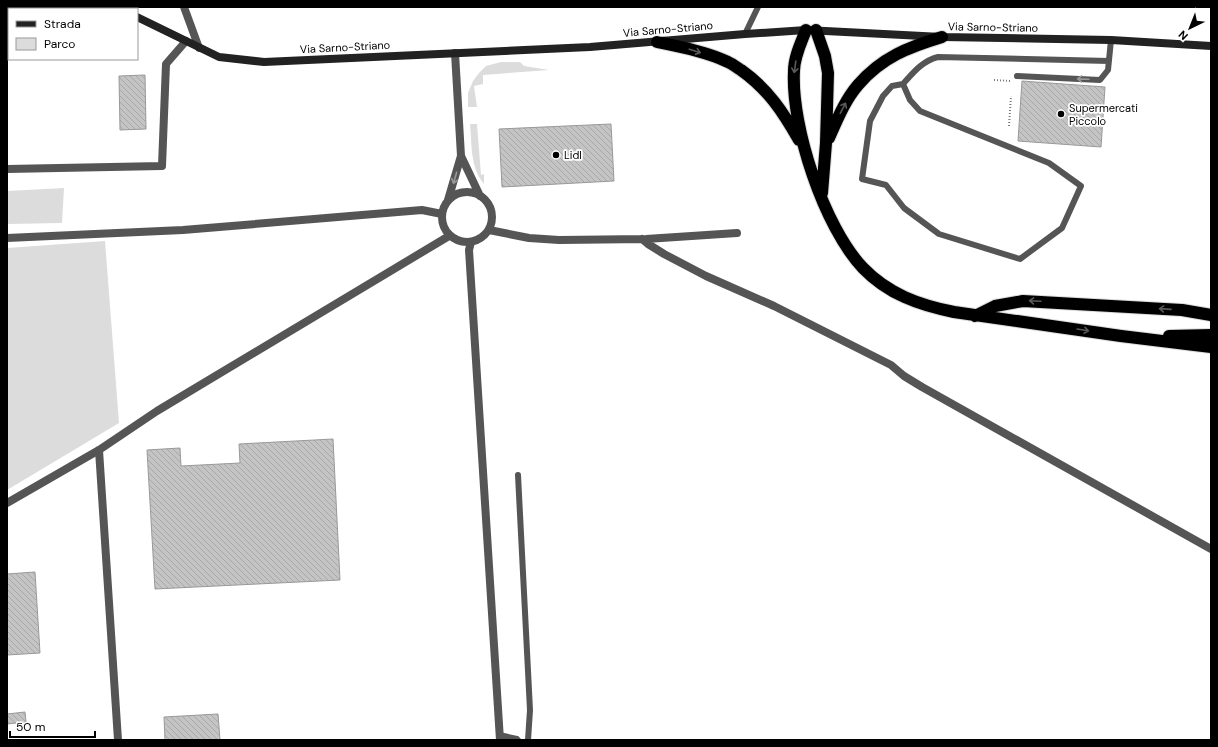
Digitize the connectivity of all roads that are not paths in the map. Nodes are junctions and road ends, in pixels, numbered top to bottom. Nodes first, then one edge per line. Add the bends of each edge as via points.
1 (184, 7) edge
2 (758, 7) edge
3 (138, 17) edge
4 (811, 30) junction
5 (745, 34) junction
6 (942, 37) junction
7 (1112, 40) junction
8 (186, 41) junction
9 (658, 42) junction
10 (1211, 46) edge
11 (199, 48) junction
12 (455, 53) junction
13 (1109, 61) junction
14 (1017, 76) dead end
15 (903, 84) junction
16 (826, 143) junction
17 (805, 151) junction
18 (461, 156) junction
19 (7, 168) edge
20 (480, 196) junction
21 (822, 197) junction
22 (448, 200) junction
23 (442, 214) junction
24 (489, 230) junction
25 (737, 233) dead end
26 (449, 236) junction
27 (7, 238) edge
28 (642, 239) junction
29 (471, 242) junction
30 (1208, 314) edge
31 (975, 316) junction
32 (1211, 335) edge
33 (1122, 336) junction
34 (1211, 347) edge
35 (99, 450) junction
36 (518, 475) dead end
37 (7, 503) edge
38 (1211, 549) edge
39 (500, 737) edge
40 (118, 740) edge
41 (518, 740) edge
42 (528, 740) edge

1 - 11 street
2 - 5 lane
3 - 8 main road, Via Sarno-Striano
4 - 5 main road, Via Sarno-Striano
4 - 6 main road, Via Sarno-Striano
4 - 16 highway via 825,56 828,73
4 -> 17 highway via 797,53 794,70 795,101
5 - 9 main road, Via Sarno-Striano
6 - 7 main road, Via Sarno-Striano
16 -> 6 highway via 846,103 858,85 873,70 891,56 917,44
7 - 10 main road, Via Sarno-Striano
7 - 13 lane
8 - 11 main road, Via Sarno-Striano
8 - 19 street via 166,64 162,166
9 - 12 main road, Via Sarno-Striano
9 -> 17 highway via 729,62 749,76 767,92 783,112
11 - 12 main road, Via Sarno-Striano via 219,56 264,62
12 - 18 street
13 -> 14 lane via 1108,70 1100,80
13 - 15 lane via 938,58 930,59 917,68
15 - 15 lane via 910,100 920,111 1049,163 1081,186 1062,228 1020,259 939,234 904,208 886,185 862,180 870,121 883,96 892,86
16 - 21 highway
17 - 21 highway
18 - 20 street
18 -> 22 street
20 - 22 street via 463,192
20 - 24 street via 490,207 492,222
21 - 31 highway via 844,244 876,280 902,297 935,308
22 - 23 street
23 - 26 street via 443,226
23 - 27 street via 422,210 183,230
24 - 28 street via 545,240
24 - 29 street via 478,240
25 - 28 street
26 - 29 street via 463,243
26 - 35 street via 157,411
28 - 38 street via 706,276 774,306 891,365 922,387
29 - 39 street via 469,250 476,375
30 -> 31 highway via 1182,310 1023,301 995,306
31 -> 33 highway
32 - 33 highway
33 - 34 highway
35 - 37 street
35 - 40 street
36 - 42 lane via 530,710
39 - 41 lane

